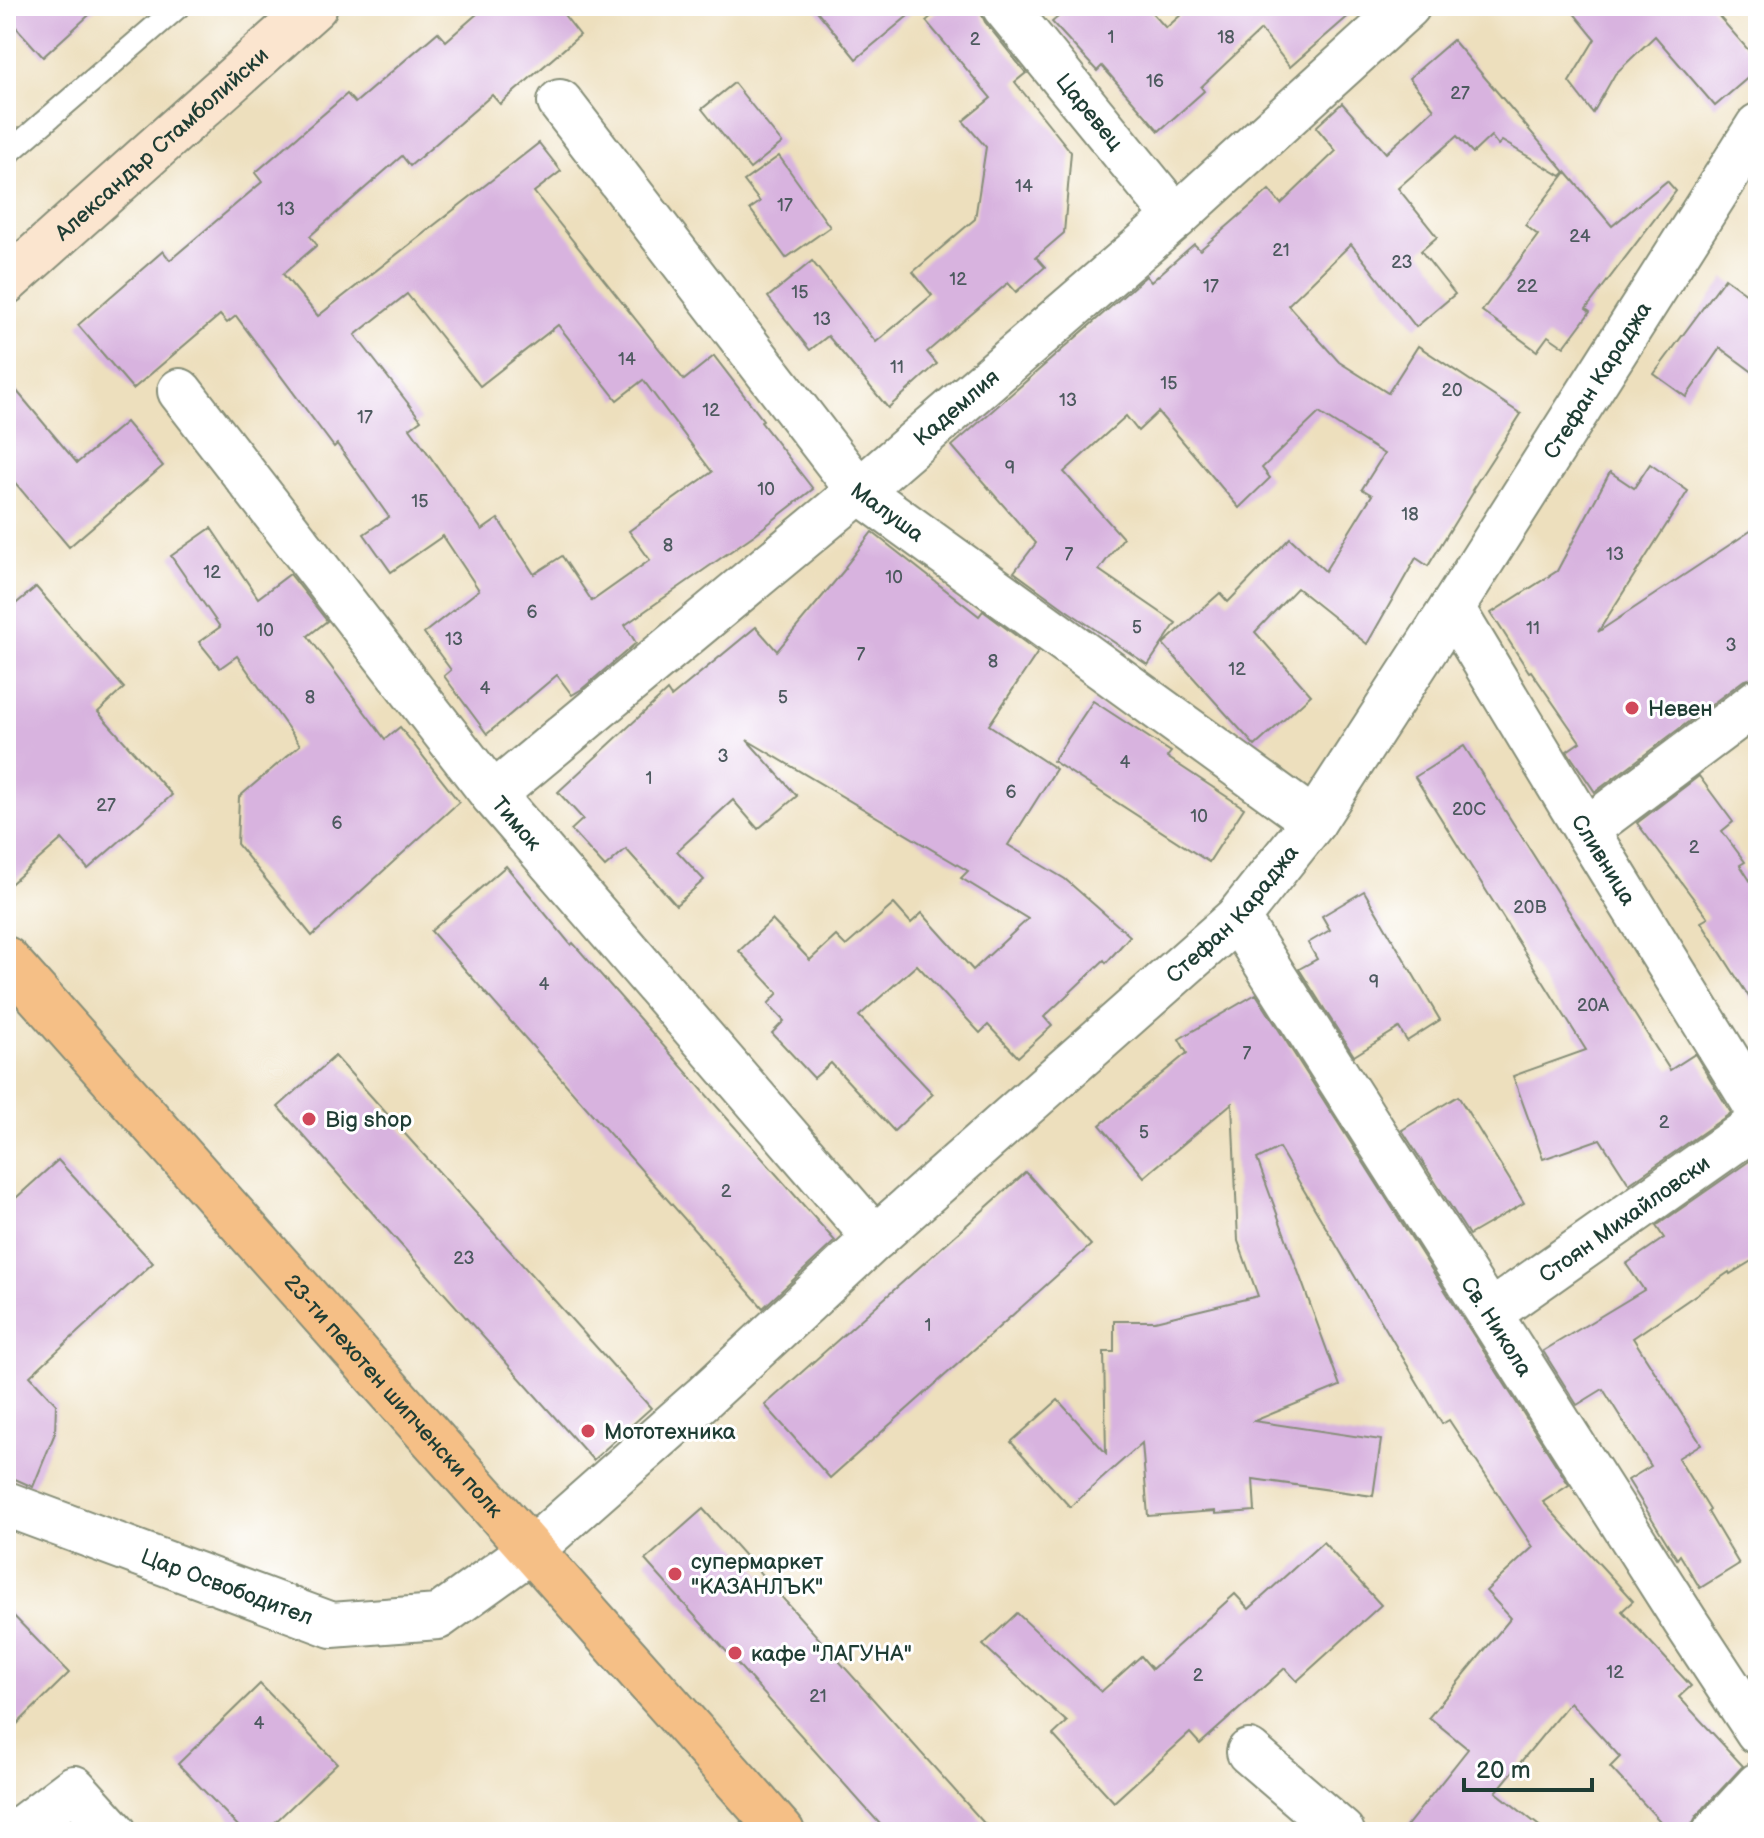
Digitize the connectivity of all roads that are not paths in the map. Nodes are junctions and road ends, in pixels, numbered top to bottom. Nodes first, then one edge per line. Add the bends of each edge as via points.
1 (179, 6) edge
2 (315, 6) edge
3 (1004, 6) edge
4 (1408, 6) edge
5 (560, 102) dead end
6 (1758, 126) edge
7 (6, 155) edge
8 (1176, 217) junction
9 (6, 282) edge
10 (180, 391) dead end
11 (859, 491) junction
12 (1452, 608) junction
13 (1758, 701) edge
14 (493, 795) junction
15 (1314, 821) junction
16 (1586, 830) junction
17 (1237, 918) junction
18 (6, 959) edge
19 (1758, 1109) edge
20 (1758, 1124) edge
21 (875, 1238) junction
22 (1490, 1313) junction
23 (6, 1504) edge
24 (531, 1550) junction
25 (1758, 1732) edge
26 (1249, 1752) dead end
27 (1758, 1785) edge
28 (16, 1832) edge
29 (114, 1832) edge
30 (782, 1832) edge
31 (1342, 1832) edge
32 (1715, 1832) edge

1 - 7 lane
2 - 9 main road, Александър Стамболийски
3 - 8 street, Царевец
4 - 8 street, Кадемлия
5 - 11 street, Малуша
6 - 12 street, Стефан Караджа
8 - 11 street, Кадемлия
10 - 14 street, Тимок
11 - 14 street, Кадемлия
11 - 15 street, Малуша
12 - 15 street, Стефан Караджа
12 - 16 street, Сливница
13 - 16 street
14 - 21 street, Тимок
15 - 17 street, Стефан Караджа
16 - 19 street, Сливница
17 - 21 street, Стефан Караджа
17 - 22 street, Св. Никола
18 - 24 main road, 23-ти пехотен шипченски полк
20 - 22 street, Стоян Михайловски
21 - 24 street, Стефан Караджа
22 - 25 street, Св. Никола
23 - 24 street, Цар Освободител via 332,1625 438,1617
24 - 30 main road, 23-ти пехотен шипченски полк
26 - 31 street
27 - 32 street
28 - 29 street via 74,1788

